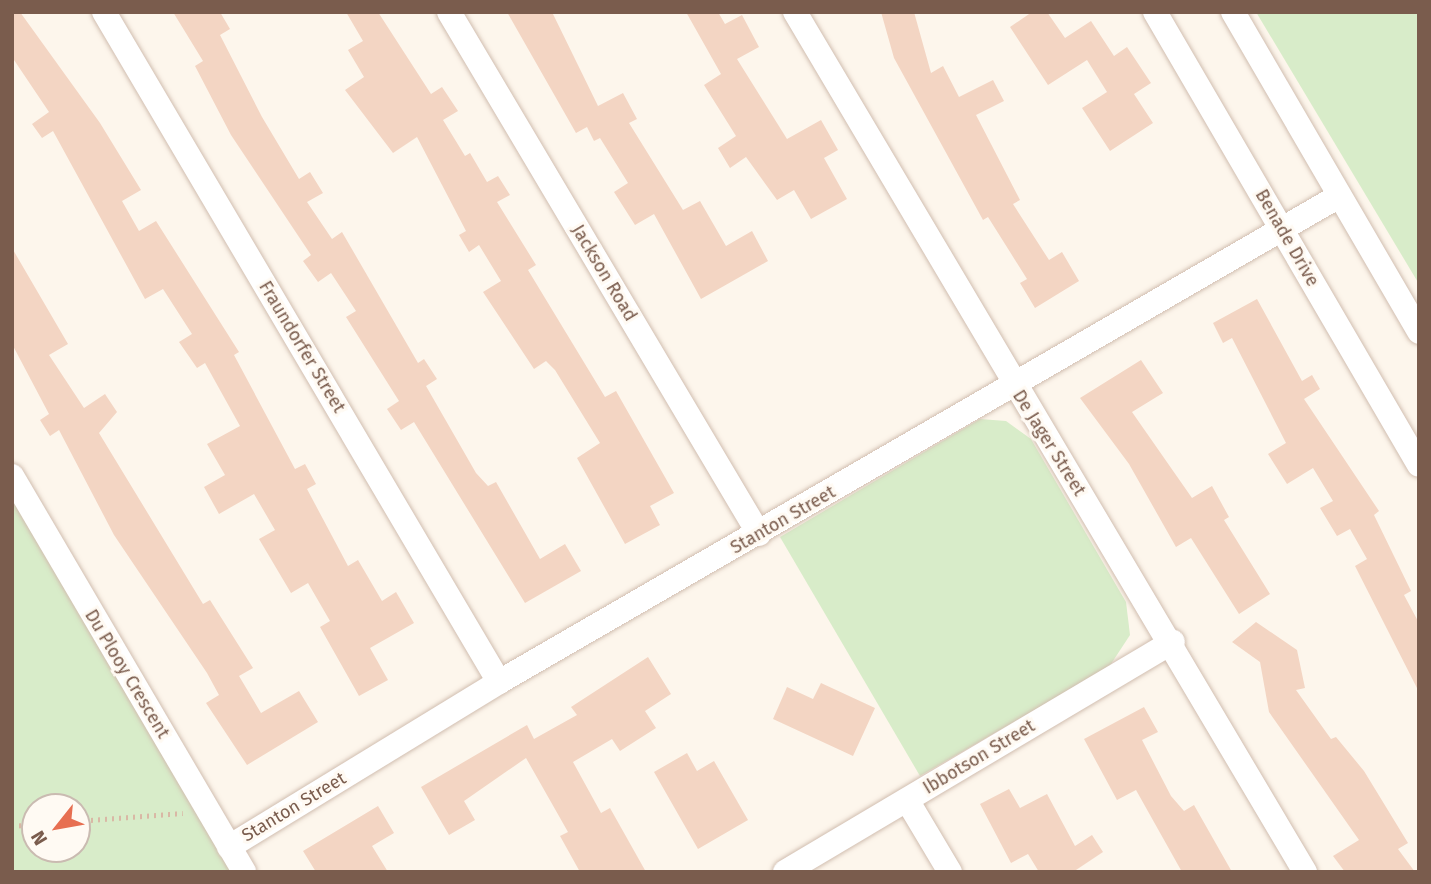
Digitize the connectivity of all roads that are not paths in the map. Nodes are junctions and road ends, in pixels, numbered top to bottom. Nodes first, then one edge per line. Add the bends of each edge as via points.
1 (104, 12) edge
2 (449, 12) edge
3 (795, 12) edge
4 (1155, 12) edge
5 (1233, 12) edge
6 (1339, 196) junction
7 (1282, 229) junction
8 (1419, 332) edge
9 (1012, 383) junction
10 (1419, 465) edge
11 (12, 476) edge
12 (759, 534) junction
13 (1173, 642) junction
14 (499, 682) junction
15 (907, 800) junction
16 (229, 847) junction
17 (244, 872) edge
18 (785, 872) edge
19 (950, 872) edge
20 (1305, 872) edge

1 - 14 street, Fraundorfer Street
2 - 12 street, Jackson Road
3 - 9 street, De Jager Street
4 - 7 street, Benade Drive
5 - 6 street
6 - 7 street, Stanton Street
6 - 8 street
7 - 9 street, Stanton Street
7 - 10 street, Benade Drive
9 - 12 street, Stanton Street
9 - 13 street, De Jager Street
11 - 16 street, Du Plooy Crescent
12 - 14 street, Stanton Street
13 - 15 street, Ibbotson Street
13 - 20 street, De Jager Street
14 - 16 street, Stanton Street
15 - 18 street, Ibbotson Street
15 - 19 street
16 - 17 street, Du Plooy Crescent

